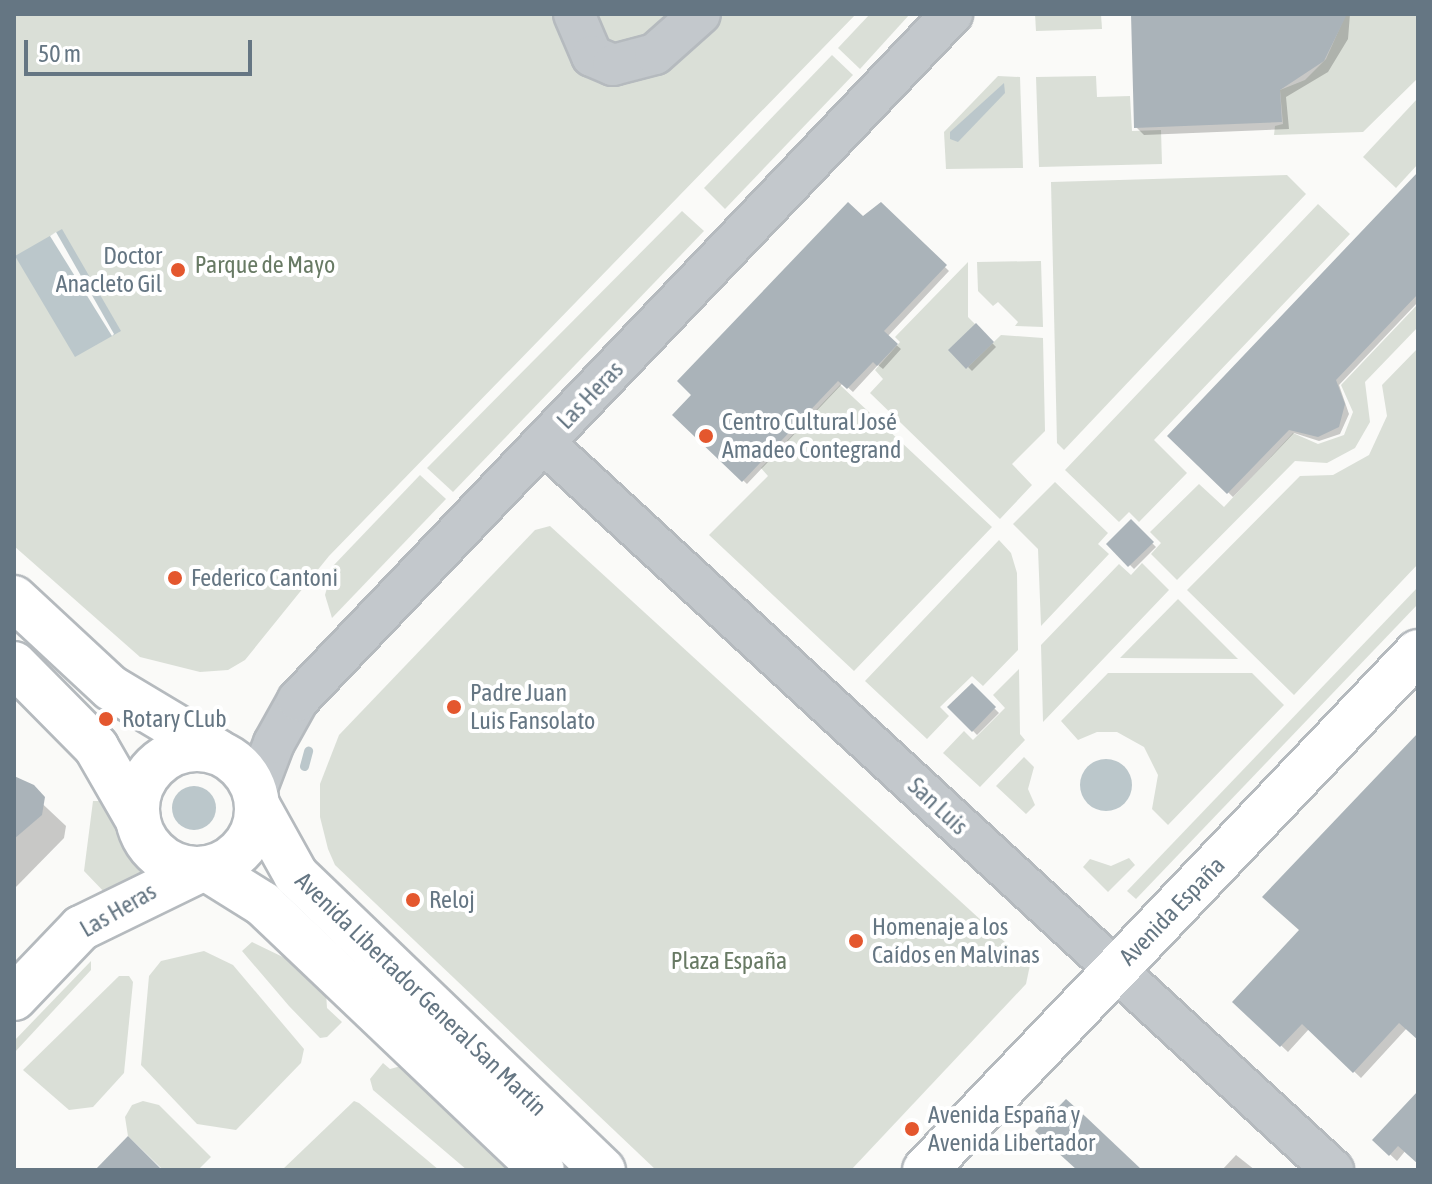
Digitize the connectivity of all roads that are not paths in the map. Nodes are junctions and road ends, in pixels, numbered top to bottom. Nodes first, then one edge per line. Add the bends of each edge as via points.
1 (574, 14) edge
2 (700, 14) edge
3 (952, 14) edge
4 (544, 443) junction
5 (14, 598) edge
6 (1418, 652) edge
7 (14, 664) edge
8 (218, 752) junction
9 (256, 799) junction
10 (138, 820) junction
11 (202, 870) junction
12 (1116, 970) junction
13 (14, 998) edge
14 (542, 1170) edge
15 (603, 1170) edge
16 (925, 1170) edge
17 (1333, 1170) edge

1 - 2 street via 592,56 613,65 655,54
3 - 4 street, Las Heras
4 - 9 street, Las Heras via 298,700 274,743
4 - 12 street, San Luis
5 - 8 main road via 111,688
6 - 12 main road, Avenida España
7 - 10 main road via 96,747
8 - 9 main road via 236,762
8 - 10 main road via 176,752 158,763 141,789
9 - 11 main road via 250,839 237,855
9 - 15 main road, Avenida Libertador General San Martín via 296,875
10 - 11 main road via 159,856
11 - 13 main road, Las Heras via 81,928
11 - 14 main road, Avenida Libertador General San Martín via 263,904
12 - 16 main road, Avenida España
12 - 17 street, San Luis

